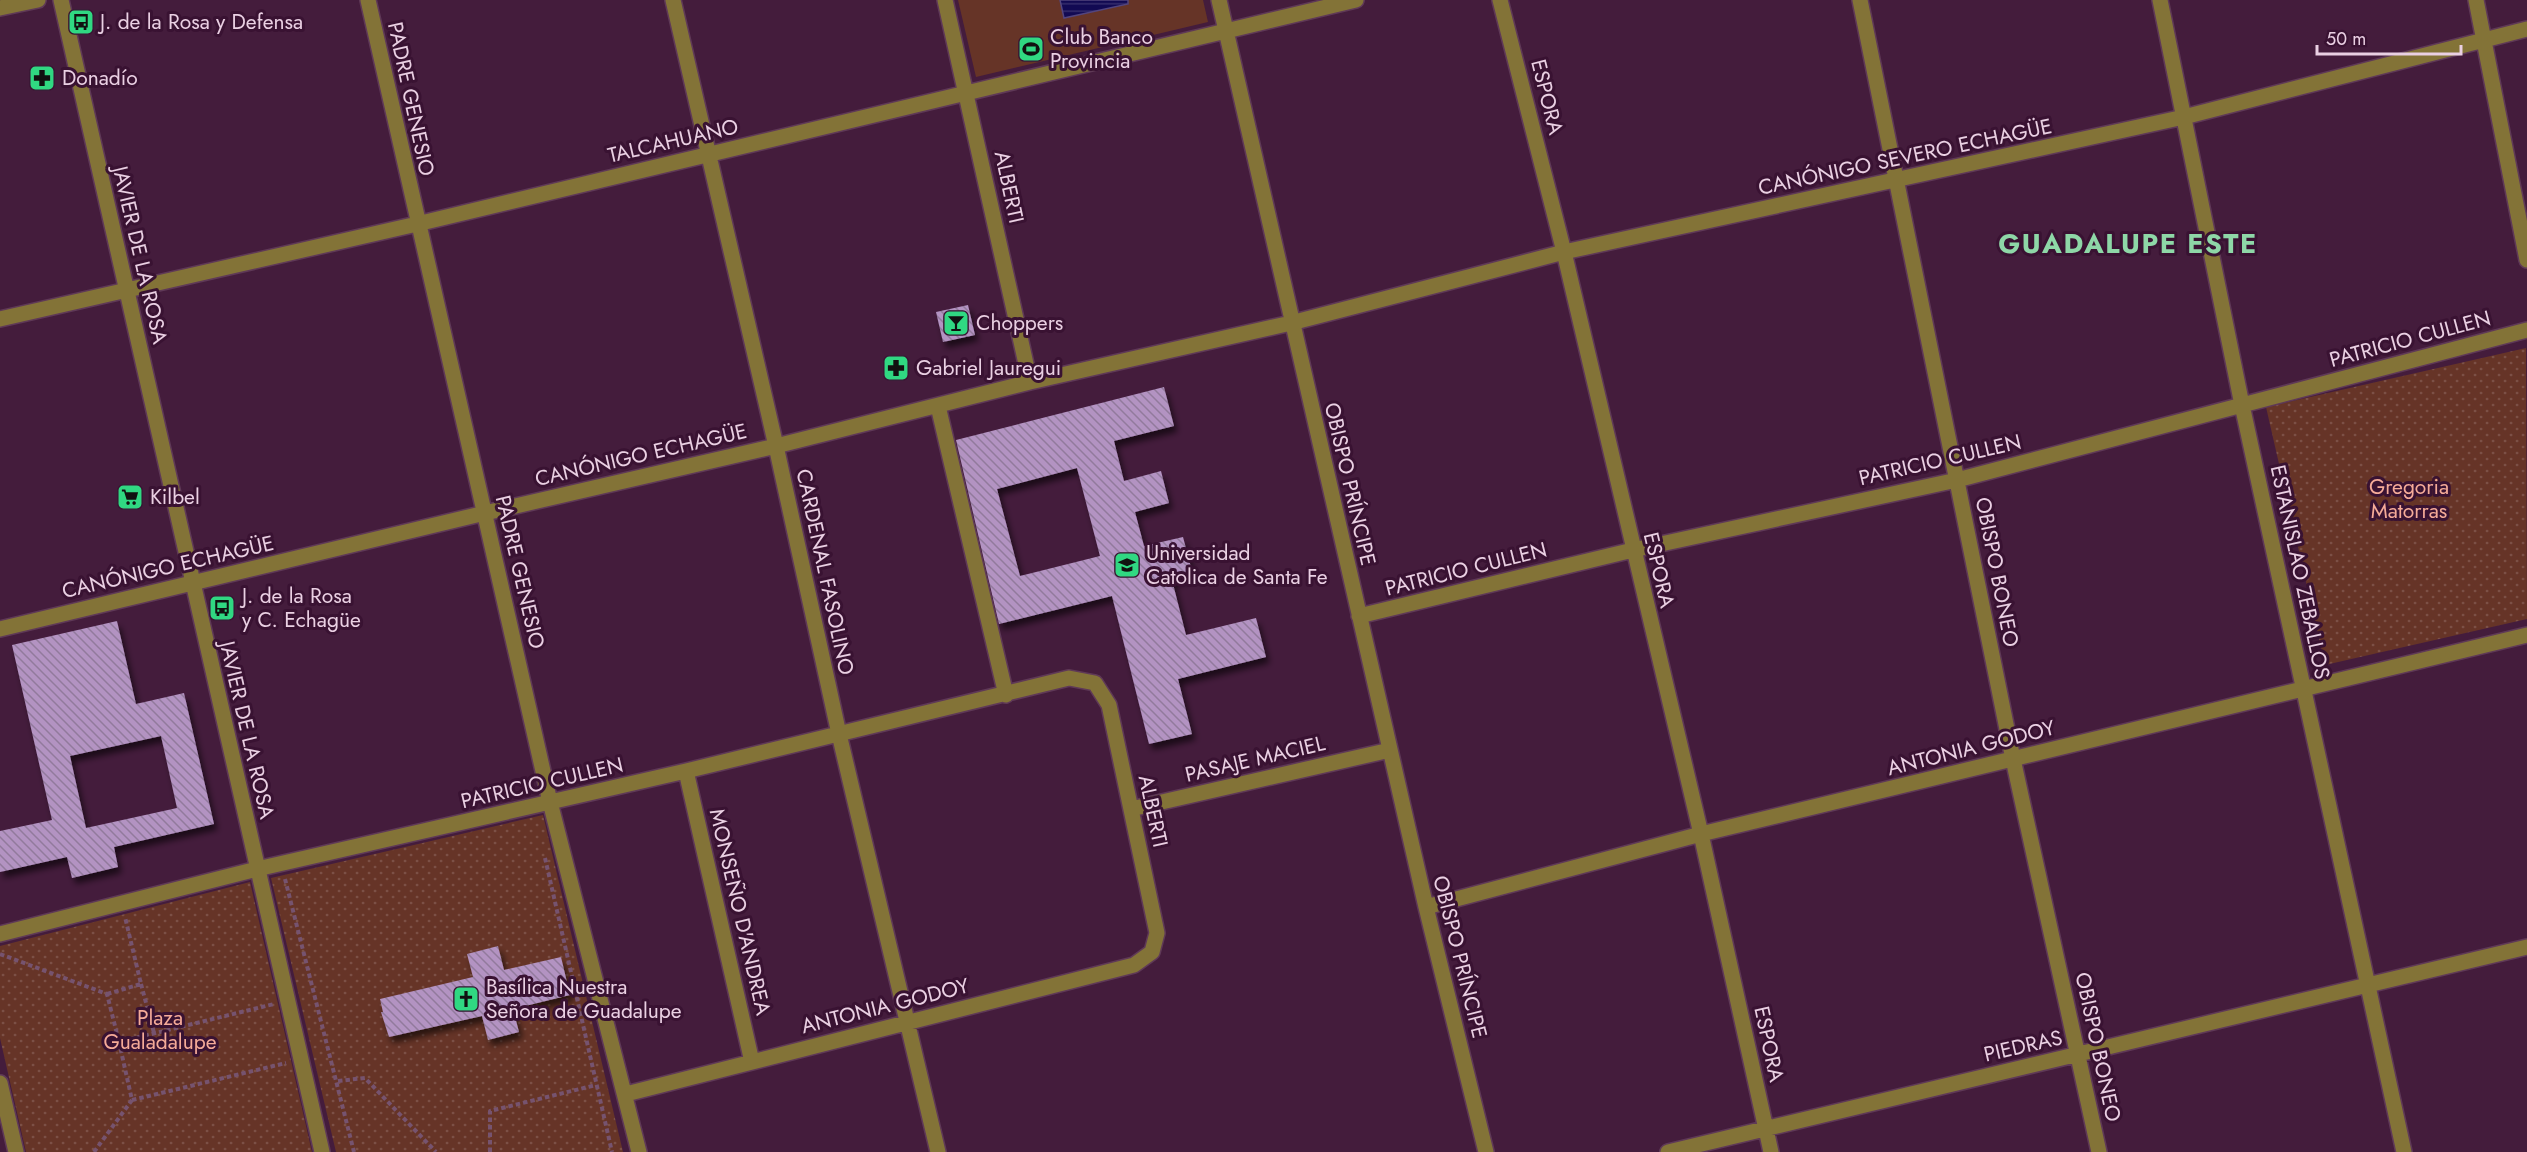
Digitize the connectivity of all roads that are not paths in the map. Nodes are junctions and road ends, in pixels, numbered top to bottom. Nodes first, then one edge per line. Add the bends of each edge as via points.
1 (38, 0) edge
2 (61, 0) edge
3 (368, 0) edge
4 (673, 0) edge
5 (945, 0) edge
6 (1219, 0) edge
7 (1356, 0) edge
8 (1500, 0) edge
9 (1860, 0) edge
10 (2160, 0) edge
11 (2476, 0) edge
12 (0, 8) edge
13 (2527, 29) edge
14 (1226, 31) junction
15 (2485, 39) junction
16 (967, 93) junction
17 (2184, 117) junction
18 (709, 154) junction
19 (1896, 181) junction
20 (417, 224) junction
21 (1564, 252) junction
22 (2527, 260) edge
23 (127, 291) junction
24 (0, 319) edge
25 (1291, 322) junction
26 (2527, 330) edge
27 (1030, 382) junction
28 (2242, 405) junction
29 (938, 406) junction
30 (776, 446) junction
31 (1957, 480) junction
32 (485, 513) junction
33 (1633, 550) junction
34 (192, 584) junction
35 (1359, 616) junction
36 (0, 629) edge
37 (2527, 635) edge
38 (1095, 683) joint
39 (2303, 689) junction
40 (1006, 694) junction
41 (839, 734) junction
42 (1390, 750) junction
43 (2013, 759) junction
44 (686, 771) junction
45 (550, 802) junction
46 (1131, 809) junction
47 (1701, 834) junction
48 (257, 869) junction
49 (1426, 907) junction
50 (0, 934) edge
51 (2527, 947) edge
52 (1152, 952) joint
53 (2367, 985) junction
54 (908, 1022) junction
55 (2079, 1054) junction
56 (752, 1062) junction
57 (0, 1083) edge
58 (626, 1094) junction
59 (1766, 1129) junction
60 (16, 1152) edge
61 (322, 1152) edge
62 (639, 1152) edge
63 (938, 1152) edge
64 (1486, 1152) edge
65 (1668, 1152) edge
66 (1771, 1152) edge
67 (2099, 1152) edge
68 (2403, 1152) edge

1 - 12 street
2 - 23 street, JAVIER DE LA ROSA
3 - 20 street, PADRE GENESIO
4 - 18 street, CARDENAL FASOLINO
5 - 16 street, ALBERTI
6 - 14 street, OBISPO PRÍNCIPE
7 - 14 street, TALCAHUANO
8 - 21 street, ESPORA
9 - 19 street, OBISPO BONEO
10 - 17 street, ESTANISLAO ZEBALLOS
11 - 15 street
13 - 15 street, CANÓNIGO SEVERO ECHAGÜE
14 - 16 street, TALCAHUANO
14 - 25 street, OBISPO PRÍNCIPE
15 - 17 street, CANÓNIGO SEVERO ECHAGÜE
15 - 22 street
16 - 18 street, TALCAHUANO
16 - 27 street, ALBERTI
17 - 19 street, CANÓNIGO SEVERO ECHAGÜE
17 - 28 street, ESTANISLAO ZEBALLOS
18 - 20 street, TALCAHUANO
18 - 30 street, CARDENAL FASOLINO
19 - 21 street, CANÓNIGO SEVERO ECHAGÜE
19 - 31 street, OBISPO BONEO
20 - 23 street, TALCAHUANO
20 - 32 street, PADRE GENESIO
21 - 25 street, CANÓNIGO SEVERO ECHAGÜE
21 - 33 street, ESPORA
23 - 24 street, TALCAHUANO
23 - 34 street, JAVIER DE LA ROSA
25 - 27 street, CANÓNIGO ECHAGÜE
25 - 35 street, OBISPO PRÍNCIPE
26 - 28 street, PATRICIO CULLEN
27 - 29 street, CANÓNIGO ECHAGÜE
28 - 31 street, PATRICIO CULLEN
28 - 39 street, ESTANISLAO ZEBALLOS
29 - 30 street, CANÓNIGO ECHAGÜE
29 - 40 street
30 - 32 street, CANÓNIGO ECHAGÜE
30 - 41 street, CARDENAL FASOLINO
31 - 33 street, PATRICIO CULLEN
31 - 43 street, OBISPO BONEO
32 - 34 street, CANÓNIGO ECHAGÜE
32 - 45 street, PADRE GENESIO
33 - 35 street, PATRICIO CULLEN
33 - 47 street, ESPORA
34 - 36 street, CANÓNIGO ECHAGÜE
34 - 48 street, JAVIER DE LA ROSA
35 - 42 street, OBISPO PRÍNCIPE
37 - 39 street, ANTONIA GODOY
38 - 40 street, PATRICIO CULLEN via 1069,678
38 - 46 street, ALBERTI via 1109,705
39 - 43 street, ANTONIA GODOY
39 - 53 street, ESTANISLAO ZEBALLOS
40 - 41 street, PATRICIO CULLEN
41 - 44 street, PATRICIO CULLEN
41 - 54 street, CARDENAL FASOLINO
42 - 46 street, PASAJE MACIEL
42 - 49 street, OBISPO PRÍNCIPE
43 - 47 street, ANTONIA GODOY
43 - 55 street, OBISPO BONEO
44 - 45 street, PATRICIO CULLEN
44 - 56 street, MONSEÑO D'ANDREA
45 - 48 street, PATRICIO CULLEN
45 - 58 street, PADRE GENESIO
46 - 52 street, ALBERTI via 1157,933
47 - 49 street, ANTONIA GODOY
47 - 59 street, ESPORA
48 - 50 street, PATRICIO CULLEN
48 - 61 street, JAVIER DE LA ROSA
49 - 64 street, OBISPO PRÍNCIPE
51 - 53 street, PIEDRAS
52 - 54 street, ANTONIA GODOY via 1134,965
53 - 55 street, PIEDRAS
53 - 68 street, ESTANISLAO ZEBALLOS
54 - 56 street, ANTONIA GODOY
54 - 63 street, CARDENAL FASOLINO
55 - 59 street, PIEDRAS
55 - 67 street, OBISPO BONEO
56 - 58 street, ANTONIA GODOY
57 - 60 street
58 - 62 street, PADRE GENESIO
59 - 65 street, PIEDRAS
59 - 66 street, ESPORA

